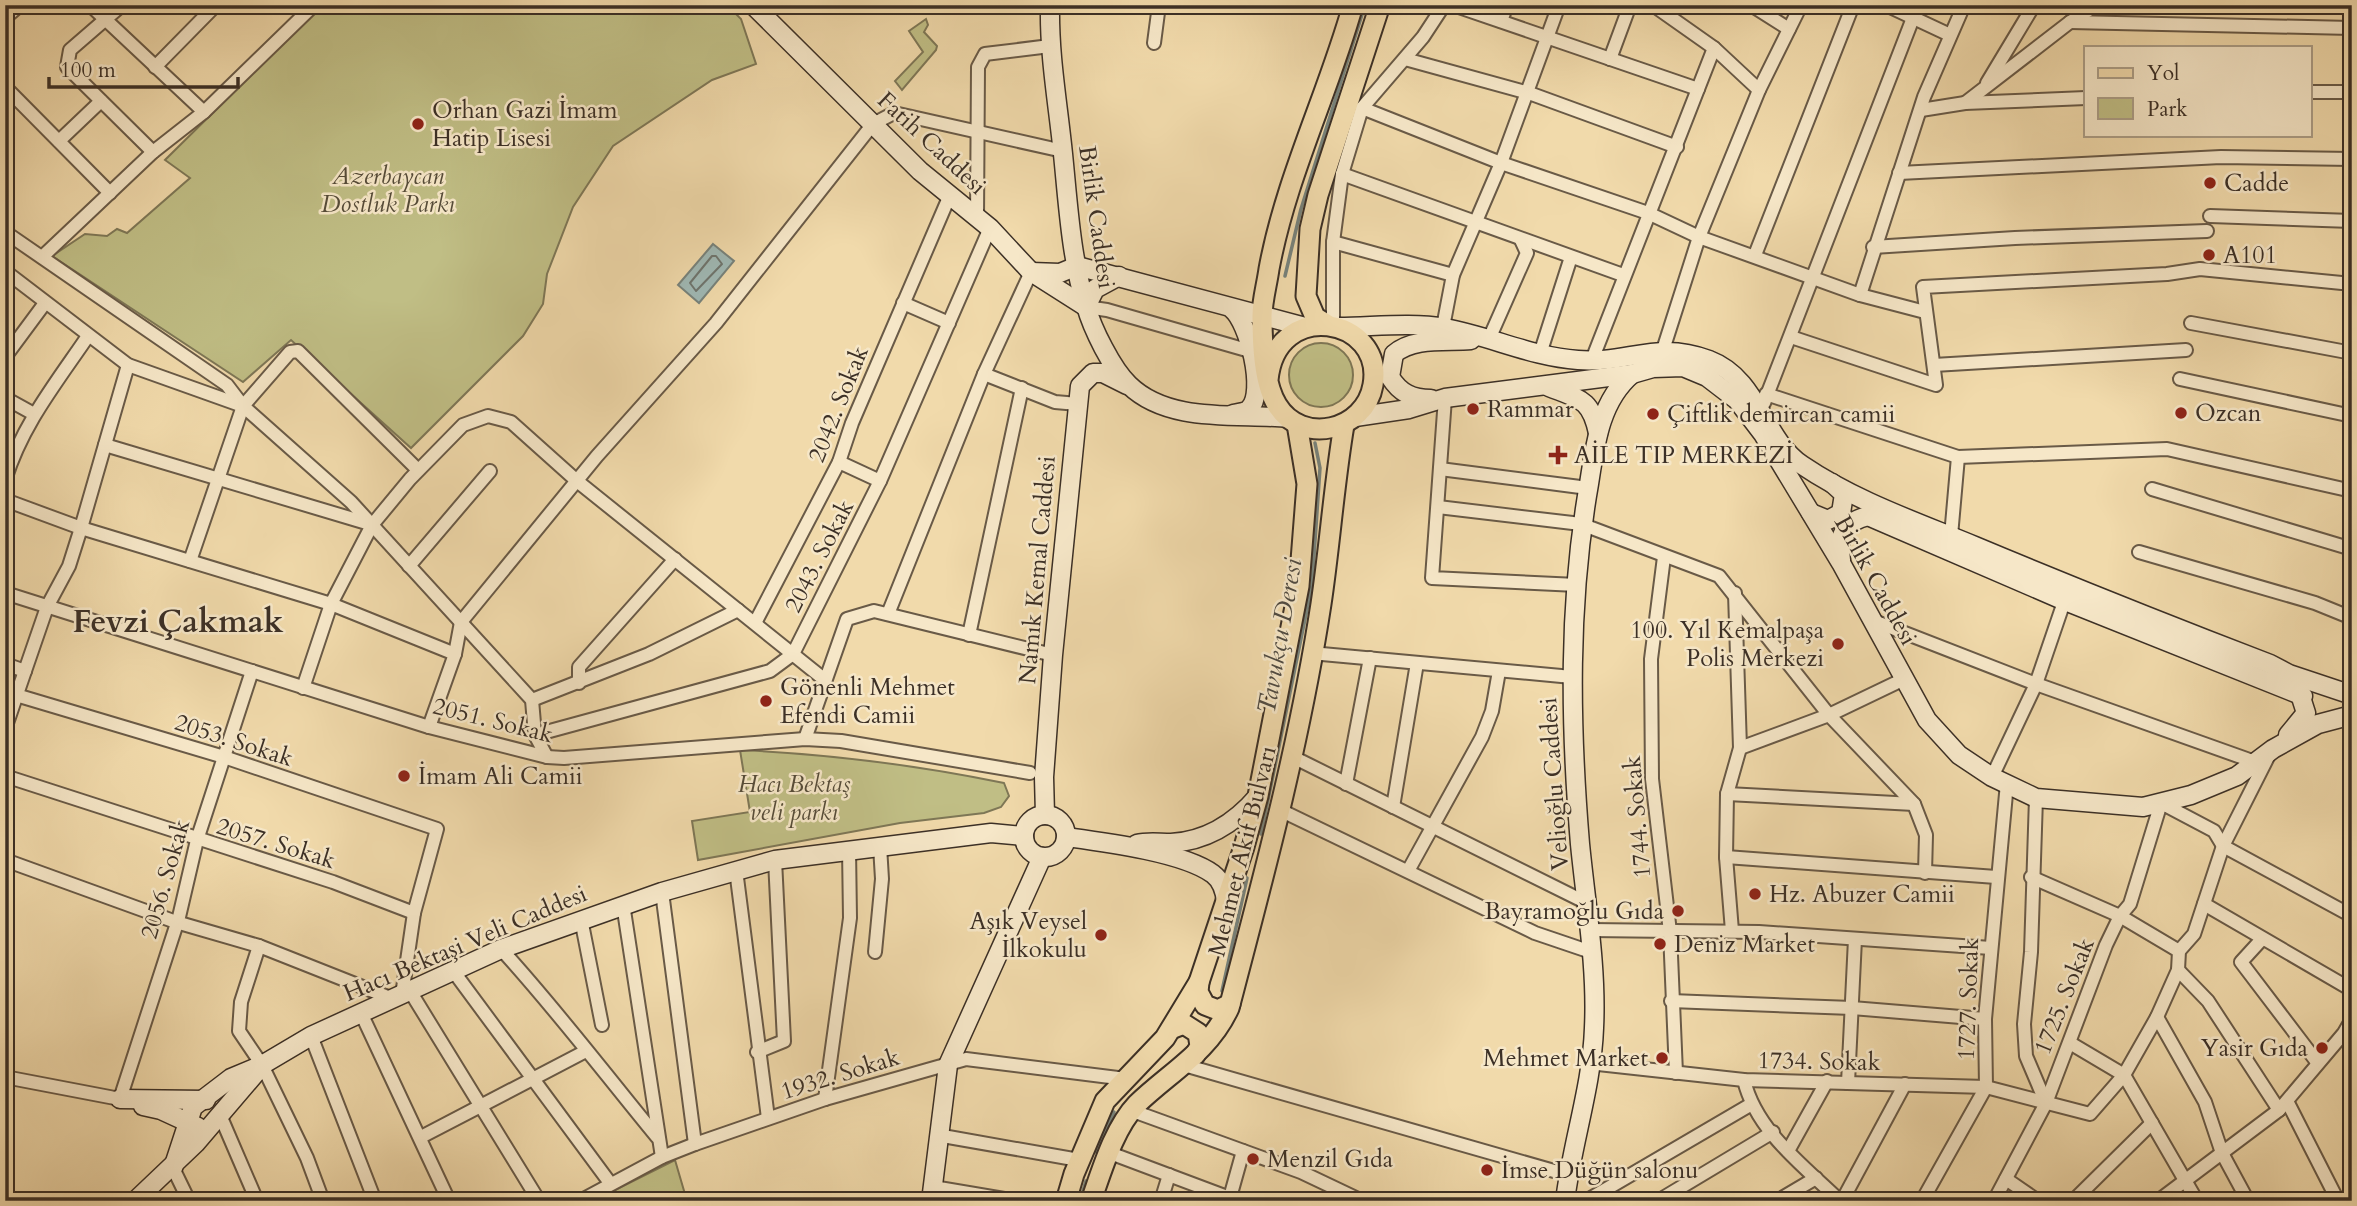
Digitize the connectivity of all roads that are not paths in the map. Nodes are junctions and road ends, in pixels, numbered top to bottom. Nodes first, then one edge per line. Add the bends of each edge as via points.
1 (20, 5) edge
2 (90, 5) edge
3 (122, 5) edge
4 (216, 5) edge
5 (314, 5) edge
6 (753, 5) edge
7 (1050, 5) edge
8 (1159, 5) edge
9 (1353, 5) edge
10 (1380, 5) edge
11 (1444, 5) edge
12 (1453, 5) edge
13 (1507, 5) edge
14 (1559, 5) edge
15 (1630, 5) edge
16 (1653, 5) edge
17 (1751, 5) edge
18 (1801, 5) edge
19 (1853, 5) edge
20 (1886, 5) edge
21 (1964, 5) edge
22 (2034, 5) edge
23 (2097, 5) edge
24 (5, 18) edge
25 (1913, 18) junction
26 (105, 20) junction
27 (1501, 21) junction
28 (2070, 22) junction
29 (2352, 28) edge
30 (1789, 29) junction
31 (1950, 35) junction
32 (1548, 38) junction
33 (1154, 43) dead end
34 (1050, 46) junction
35 (1714, 48) junction
36 (1405, 59) junction
37 (1610, 59) junction
38 (155, 67) junction
39 (5, 88) edge
40 (1698, 89) junction
41 (1759, 90) junction
42 (1982, 90) junction
43 (2312, 92) edge
44 (2352, 92) edge
45 (1528, 93) junction
46 (2084, 98) edge
47 (101, 101) junction
48 (1965, 103) junction
49 (1362, 108) junction
50 (1921, 110) junction
51 (204, 112) junction
52 (873, 124) junction
53 (978, 132) junction
54 (59, 141) junction
55 (1676, 147) junction
56 (1063, 151) junction
57 (153, 152) junction
58 (2352, 159) edge
59 (1501, 163) junction
60 (1899, 173) junction
61 (1342, 174) junction
62 (110, 193) junction
63 (950, 195) junction
64 (1648, 213) junction
65 (2210, 215) dead end
66 (1476, 221) junction
67 (2352, 221) edge
68 (984, 223) junction
69 (2207, 231) dead end
70 (5, 232) edge
71 (1699, 237) junction
72 (1521, 240) junction
73 (1334, 242) junction
74 (1872, 247) junction
75 (1755, 255) junction
76 (42, 257) junction
77 (1571, 257) junction
78 (1077, 266) junction
79 (5, 271) edge
80 (1031, 272) junction
81 (1119, 275) junction
82 (1453, 275) junction
83 (1623, 275) junction
84 (1810, 277) junction
85 (2352, 284) edge
86 (1860, 295) junction
87 (44, 303) junction
88 (903, 303) junction
89 (1086, 307) junction
90 (1233, 309) junction
91 (1925, 312) junction
92 (1262, 317) junction
93 (949, 323) junction
94 (2190, 323) dead end
95 (1333, 326) junction
96 (1305, 327) junction
97 (1443, 327) junction
98 (88, 336) junction
99 (1791, 337) junction
100 (1489, 339) junction
101 (1663, 350) junction
102 (2186, 350) dead end
103 (1250, 351) junction
104 (2352, 353) edge
105 (1540, 354) junction
106 (5, 357) edge
107 (1592, 360) junction
108 (128, 365) junction
109 (1934, 365) junction
110 (984, 373) junction
111 (1632, 374) junction
112 (2180, 379) dead end
113 (1268, 380) junction
114 (1129, 385) junction
115 (1545, 386) junction
116 (1022, 388) junction
117 (5, 398) edge
118 (1445, 398) junction
119 (1764, 402) junction
120 (1078, 404) junction
121 (243, 406) junction
122 (33, 414) junction
123 (1230, 415) junction
124 (2352, 416) edge
125 (1292, 421) junction
126 (1349, 421) junction
127 (1598, 433) junction
128 (106, 445) junction
129 (10, 448) edge
130 (1958, 457) junction
131 (839, 462) junction
132 (1440, 469) junction
133 (418, 470) junction
134 (490, 471) dead end
135 (5, 480) edge
136 (217, 480) junction
137 (1828, 480) junction
138 (577, 481) junction
139 (880, 481) junction
140 (1588, 488) junction
141 (2152, 489) dead end
142 (2352, 491) edge
143 (5, 500) edge
144 (1438, 506) junction
145 (1811, 513) junction
146 (372, 524) junction
147 (1581, 524) junction
148 (81, 528) junction
149 (1951, 536) junction
150 (2352, 549) edge
151 (2139, 552) dead end
152 (1664, 557) junction
153 (674, 559) junction
154 (190, 561) junction
155 (1841, 563) junction
156 (410, 566) junction
157 (1577, 584) junction
158 (5, 593) edge
159 (1735, 593) junction
160 (2067, 593) junction
161 (331, 604) junction
162 (47, 607) junction
163 (738, 610) junction
164 (888, 614) junction
165 (2352, 618) edge
166 (1874, 621) junction
167 (461, 622) junction
168 (755, 623) junction
169 (968, 635) junction
170 (1311, 653) junction
171 (454, 654) junction
172 (793, 654) junction
173 (1053, 655) junction
174 (1370, 658) junction
175 (1417, 663) junction
176 (5, 664) edge
177 (25, 671) junction
178 (252, 671) junction
179 (1499, 671) junction
180 (2289, 674) junction
181 (1572, 677) junction
182 (825, 680) junction
183 (1902, 680) junction
184 (579, 683) junction
185 (2036, 684) junction
186 (303, 688) junction
187 (16, 695) junction
188 (2352, 695) edge
189 (2303, 696) junction
190 (532, 700) junction
191 (1829, 715) junction
192 (2352, 715) edge
193 (429, 727) junction
194 (5, 729) edge
195 (535, 735) junction
196 (806, 738) junction
197 (1740, 748) junction
198 (2273, 749) junction
199 (1291, 756) junction
200 (224, 757) junction
201 (547, 757) junction
202 (2255, 762) junction
203 (1037, 775) junction
204 (5, 776) edge
205 (1999, 780) junction
206 (1346, 784) junction
207 (1727, 793) junction
208 (1258, 796) junction
209 (2036, 798) junction
210 (2161, 803) junction
211 (1914, 804) junction
212 (1393, 807) junction
213 (1280, 810) junction
214 (1045, 816) junction
215 (1433, 827) junction
216 (1024, 836) junction
217 (1066, 837) junction
218 (197, 840) junction
219 (880, 846) junction
220 (1129, 846) junction
221 (2224, 846) junction
222 (849, 849) junction
223 (1042, 857) junction
224 (1726, 857) junction
225 (5, 860) edge
226 (775, 860) junction
227 (736, 870) junction
228 (1408, 871) junction
229 (1925, 873) junction
230 (1996, 877) junction
231 (2031, 877) junction
232 (662, 892) junction
233 (1226, 902) junction
234 (1587, 903) junction
235 (623, 904) junction
236 (2204, 904) junction
237 (414, 913) junction
238 (2120, 916) junction
239 (2352, 916) edge
240 (581, 919) junction
241 (176, 922) junction
242 (1590, 930) junction
243 (1732, 931) junction
244 (1670, 932) junction
245 (1854, 939) junction
246 (2262, 939) junction
247 (259, 946) junction
248 (1991, 948) junction
249 (500, 949) junction
250 (2179, 951) junction
251 (875, 952) dead end
252 (1591, 952) junction
253 (2178, 970) junction
254 (454, 972) junction
255 (1199, 982) junction
256 (2352, 990) edge
257 (402, 995) junction
258 (1671, 1001) junction
259 (1230, 1004) junction
260 (1852, 1008) junction
261 (361, 1013) junction
262 (2157, 1017) junction
263 (1985, 1019) junction
264 (2352, 1019) edge
265 (602, 1025) dead end
266 (1171, 1028) junction
267 (311, 1037) junction
268 (2348, 1038) edge
269 (2070, 1043) junction
270 (586, 1051) junction
271 (757, 1052) junction
272 (1190, 1060) junction
273 (2317, 1062) junction
274 (1590, 1063) junction
275 (262, 1065) junction
276 (948, 1065) junction
277 (1676, 1073) junction
278 (2124, 1075) junction
279 (5, 1077) edge
280 (534, 1077) junction
281 (1126, 1079) junction
282 (1744, 1080) junction
283 (1827, 1081) junction
284 (1849, 1083) junction
285 (1905, 1084) junction
286 (1986, 1087) junction
287 (120, 1099) junction
288 (201, 1099) junction
289 (825, 1099) junction
290 (2046, 1103) junction
291 (480, 1104) junction
292 (1750, 1105) junction
293 (2283, 1105) junction
294 (1133, 1111) junction
295 (768, 1118) junction
296 (215, 1121) junction
297 (188, 1122) junction
298 (2152, 1123) junction
299 (1773, 1132) junction
300 (937, 1135) junction
301 (421, 1137) junction
302 (659, 1138) junction
303 (695, 1144) junction
304 (1242, 1151) junction
305 (1788, 1152) junction
306 (1110, 1153) junction
307 (2222, 1153) junction
308 (662, 1157) junction
309 (1079, 1160) junction
310 (173, 1168) junction
311 (1169, 1175) junction
312 (1568, 1175) junction
313 (1816, 1178) junction
314 (2006, 1179) junction
315 (2185, 1180) junction
316 (610, 1183) junction
317 (932, 1194) edge
318 (141, 1198) edge
319 (1232, 1200) edge
320 (189, 1201) edge
321 (257, 1201) edge
322 (323, 1201) edge
323 (374, 1201) edge
324 (449, 1201) edge
325 (539, 1201) edge
326 (580, 1201) edge
327 (1016, 1201) edge
328 (1066, 1201) edge
329 (1091, 1201) edge
330 (1161, 1201) edge
331 (1362, 1201) edge
332 (1565, 1201) edge
333 (1586, 1201) edge
334 (1658, 1201) edge
335 (1777, 1201) edge
336 (1841, 1201) edge
337 (1922, 1201) edge
338 (1994, 1201) edge
339 (2038, 1201) edge
340 (2073, 1201) edge
341 (2158, 1201) edge
342 (2197, 1201) edge
343 (2248, 1201) edge
344 (2338, 1201) edge

1 - 24 street
2 - 26 street
3 - 26 street
4 - 38 street
5 - 51 street
6 - 52 main road, Fatih Caddesi
7 - 34 main road, Birlik Caddesi
8 - 33 street
9 - 92 main road via 1292,179 1274,242
10 - 95 main road via 1310,229 1306,296 1315,317
11 - 36 street
12 - 27 street
13 - 27 street
14 - 32 street
15 - 37 street
16 - 35 street
17 - 30 street
18 - 30 street
19 - 75 street
20 - 25 street
21 - 31 street
22 - 42 street
23 - 28 street
25 - 31 street
25 - 84 street
26 - 38 street
26 - 47 street via 70,50 67,67
27 - 32 street
28 - 29 street
28 - 42 street
30 - 41 street
31 - 50 street
32 - 37 street
32 - 45 street
34 - 53 street via 985,54 978,66
34 - 56 main road, Birlik Caddesi
35 - 40 street
35 - 41 street
36 - 45 street
36 - 49 street
37 - 40 street
38 - 51 street
39 - 54 street
40 - 55 street
41 - 71 street
42 - 48 street
43 - 44 street
45 - 55 street
45 - 59 street
46 - 48 street
47 - 54 street
47 - 57 street
48 - 50 street
49 - 59 street
49 - 61 street
50 - 60 street
51 - 57 street
52 - 53 street via 894,113
52 - 63 main road, Fatih Caddesi
52 - 138 street via 716,323
53 - 56 street
53 - 68 street
54 - 62 street
55 - 64 street
56 - 78 main road, Birlik Caddesi
57 - 62 street
58 - 60 street via 2221,157
59 - 64 street
59 - 66 street
60 - 74 street
61 - 66 street
61 - 73 street
62 - 76 street
63 - 68 main road, Fatih Caddesi
63 - 88 street, 2042. Sokak
64 - 71 street
64 - 83 street
65 - 67 street
66 - 72 street
66 - 82 street
68 - 80 main road, Fatih Caddesi
68 - 93 street, 2043. Sokak
69 - 74 street
70 - 76 street
71 - 75 street
71 - 101 street
72 - 77 street
72 - 100 street via 1527,253
73 - 82 street
73 - 95 street
74 - 86 street
75 - 84 street
76 - 121 street via 227,385
77 - 83 street
77 - 105 street
78 - 80 main road via 1060,273
78 - 81 main road
78 - 89 main road, Birlik Caddesi
79 - 87 street
80 - 89 main road, Fatih Caddesi
80 - 110 street
81 - 89 main road via 1095,289
81 - 90 main road
82 - 97 street
83 - 107 street
84 - 86 street
84 - 99 street
85 - 91 street via 2200,269 1923,286
86 - 91 street
87 - 98 street
87 - 106 street
88 - 93 street
88 - 131 street, 2042. Sokak
89 - 103 street
89 - 114 main road, Birlik Caddesi via 1105,349
90 - 92 main road
90 - 103 main road via 1244,323
91 - 109 street
92 - 96 main road
92 - 113 main road
93 - 139 street, 2043. Sokak
94 - 104 street
95 - 96 main road
95 - 97 main road, Birlik Caddesi
95 - 126 main road via 1354,336 1373,366 1368,400
96 - 113 main road via 1275,351
97 - 100 main road, Birlik Caddesi
98 - 108 street
98 - 122 street
99 - 109 street via 1936,385
99 - 119 street
100 - 105 main road, Birlik Caddesi
100 - 118 main road via 1418,343 1394,354 1390,377 1400,391 1426,399
101 - 107 main road, Birlik Caddesi
101 - 119 main road, Birlik Caddesi via 1713,361
102 - 109 street
103 - 123 main road via 1257,374 1253,403 1249,410
105 - 107 main road, Birlik Caddesi
108 - 121 street
108 - 128 street
110 - 116 street
110 - 164 street
111 - 115 main road, Birlik Caddesi
111 - 127 main road, Velioğlu Caddesi via 1616,391
111 - 145 main road, Birlik Caddesi via 1683,367 1707,377 1737,400
112 - 124 street
113 - 125 main road via 1271,394
114 - 120 main road, Namık Kemal Caddesi via 1093,373 1080,386
114 - 123 main road, Birlik Caddesi via 1179,410
115 - 118 main road, Birlik Caddesi
115 - 127 main road via 1593,410
116 - 120 street via 1055,402
116 - 169 street
117 - 122 street
118 - 126 main road, Birlik Caddesi
118 - 132 street
119 - 130 street
119 - 137 main road, Birlik Caddesi via 1787,451
120 - 173 main road, Namık Kemal Caddesi
121 - 133 street via 290,352 298,351
121 - 136 street
121 - 146 street
122 - 129 street
123 - 125 main road, Birlik Caddesi
125 - 126 main road via 1317,429
125 - 208 main road, Mehmet Akif Bulvarı via 1307,484 1305,534
126 - 170 main road, Mehmet Akif Bulvarı
127 - 140 main road, Velioğlu Caddesi
128 - 136 street
128 - 148 street
129 - 135 street
130 - 142 street via 2168,449
130 - 149 street
131 - 139 street
131 - 168 street, 2042. Sokak
132 - 140 street
132 - 144 street
133 - 138 street via 463,425 488,416 511,422
133 - 146 street
134 - 156 street
136 - 146 street
136 - 154 street
137 - 145 main road via 1844,494 1841,513 1828,520
137 - 149 main road, Birlik Caddesi
138 - 153 street
138 - 167 street
139 - 172 street, 2043. Sokak
140 - 147 main road, Velioğlu Caddesi
141 - 150 street
143 - 148 street
144 - 147 street
144 - 157 street via 1432,578
145 - 155 main road, Birlik Caddesi
146 - 156 street
146 - 161 street
147 - 152 street
147 - 157 main road, Velioğlu Caddesi
148 - 154 street
148 - 162 street via 69,566
149 - 160 main road, Birlik Caddesi
151 - 165 street
152 - 159 street via 1719,576
152 - 244 street, 1744. Sokak via 1651,659 1652,779
153 - 163 street
153 - 184 street via 579,667
154 - 161 street
155 - 160 main road via 1843,529 1868,516
155 - 166 main road, Birlik Caddesi
156 - 167 street
157 - 181 main road, Velioğlu Caddesi
158 - 162 street, 2051. Sokak
159 - 191 street
159 - 197 street
160 - 180 main road, Birlik Caddesi
160 - 185 street, 1727. Sokak
160 - 189 main road
161 - 171 street
161 - 186 street
162 - 177 street
162 - 178 street, 2051. Sokak
163 - 168 street
163 - 184 street
164 - 169 street
164 - 182 street via 874,611 847,619
166 - 183 main road, Birlik Caddesi
166 - 185 street
167 - 171 street
167 - 190 street
168 - 172 street
169 - 173 street
170 - 174 street
170 - 199 main road, Mehmet Akif Bulvarı
171 - 193 street
172 - 182 street
172 - 195 street via 770,671
173 - 203 main road, Namık Kemal Caddesi
174 - 175 street
174 - 206 street
175 - 179 street
175 - 212 street
176 - 177 street
177 - 187 street
178 - 186 street, 2051. Sokak
178 - 200 street, 2056. Sokak
179 - 181 street
179 - 215 street via 1482,737
180 - 188 main road, Birlik Caddesi
180 - 189 main road
181 - 234 main road, Velioğlu Caddesi
182 - 196 street
183 - 191 street
183 - 205 main road, Birlik Caddesi via 1927,720 1959,755
184 - 190 street
185 - 202 street
185 - 205 street, 1727. Sokak
186 - 193 street, 2051. Sokak
187 - 194 street
187 - 200 street, 2053. Sokak
189 - 198 main road via 2305,718
190 - 195 street
191 - 197 street
191 - 211 street
192 - 198 main road, Birlik Caddesi via 2318,724
193 - 201 street, 2051. Sokak
195 - 201 street
196 - 201 street, 2051. Sokak
196 - 203 street, 2051. Sokak
197 - 207 street
198 - 202 main road, Birlik Caddesi
198 - 221 street
199 - 206 street
199 - 213 main road, Mehmet Akif Bulvarı
200 - 218 street, 2056. Sokak
200 - 237 street, 2053. Sokak via 437,829
202 - 210 main road, Birlik Caddesi via 2237,776
203 - 214 main road, Namık Kemal Caddesi
204 - 218 street, 2057. Sokak
205 - 209 main road, Birlik Caddesi
205 - 230 street, 1727. Sokak
206 - 212 street
207 - 211 street
207 - 224 street
208 - 220 main road via 1233,822 1215,832 1172,843
208 - 233 main road, Mehmet Akif Bulvarı
209 - 210 main road, Birlik Caddesi via 2143,807
209 - 231 street
210 - 221 street via 2214,831
210 - 238 street, 1725. Sokak via 2130,904
211 - 229 street via 1926,835
212 - 215 street
213 - 228 street
213 - 259 main road, Mehmet Akif Bulvarı
214 - 216 main road via 1028,824
214 - 217 main road via 1062,823
215 - 228 street
215 - 234 street
216 - 219 main road, Hacı Bektaşi Veli Caddesi via 991,833
216 - 223 main road via 1028,849
217 - 220 main road
217 - 223 main road via 1058,853
218 - 237 street, 2057. Sokak
218 - 241 street, 2056. Sokak
219 - 222 main road, Hacı Bektaşi Veli Caddesi
219 - 251 street via 882,880
220 - 233 main road via 1213,874 1223,885
221 - 236 street
221 - 239 street
222 - 226 main road, Hacı Bektaşi Veli Caddesi
222 - 289 street via 850,918
223 - 276 main road
224 - 229 street
224 - 243 street
225 - 241 street
226 - 227 main road, Hacı Bektaşi Veli Caddesi
226 - 271 street via 784,1041
227 - 232 main road, Hacı Bektaşi Veli Caddesi
227 - 271 street
228 - 252 street via 1535,933
229 - 230 street
230 - 248 street, 1727. Sokak
231 - 238 street
231 - 290 street via 2026,1056
232 - 235 main road, Hacı Bektaşi Veli Caddesi
232 - 303 street
233 - 255 main road, Mehmet Akif Bulvarı
234 - 242 main road, Velioğlu Caddesi
235 - 240 main road, Hacı Bektaşi Veli Caddesi
235 - 302 street
236 - 246 street
236 - 250 street via 2194,934
237 - 257 street
238 - 250 street
238 - 269 street, 1725. Sokak
240 - 249 main road, Hacı Bektaşi Veli Caddesi
240 - 265 street
241 - 247 street
241 - 287 street, 2056. Sokak
242 - 244 street
242 - 252 main road, Velioğlu Caddesi
243 - 244 street
243 - 245 street
244 - 258 street, 1744. Sokak
245 - 248 street
245 - 260 street
246 - 256 street
246 - 273 street via 2241,962
247 - 257 street
247 - 275 street via 241,1002 239,1031
248 - 263 street, 1727. Sokak
249 - 254 main road, Hacı Bektaşi Veli Caddesi
249 - 270 street via 560,1014
250 - 253 street
252 - 274 main road, Velioğlu Caddesi via 1594,1030
253 - 262 street
253 - 293 street via 2208,1001
254 - 257 main road, Hacı Bektaşi Veli Caddesi
254 - 280 street
255 - 259 main road via 1205,1005 1218,1010
255 - 266 main road, Mehmet Akif Bulvarı
257 - 261 main road, Hacı Bektaşi Veli Caddesi
257 - 291 street
258 - 260 street
258 - 277 street, 1744. Sokak
259 - 272 main road, Mehmet Akif Bulvarı via 1220,1028
260 - 263 street
260 - 284 street
261 - 267 main road, Hacı Bektaşi Veli Caddesi
261 - 301 street
262 - 278 street
262 - 307 street via 2205,1102
263 - 286 street, 1727. Sokak
264 - 268 street
266 - 272 main road via 1184,1024 1198,1033 1200,1046
266 - 281 main road, Mehmet Akif Bulvarı
267 - 275 main road, Hacı Bektaşi Veli Caddesi
267 - 323 street
268 - 273 street
269 - 278 street
269 - 290 street, 1725. Sokak
270 - 280 street
270 - 302 street
271 - 295 street
272 - 294 main road, Mehmet Akif Bulvarı
272 - 312 street
273 - 293 street
274 - 277 street, 1734. Sokak
274 - 312 main road, Velioğlu Caddesi
275 - 288 main road, Hacı Bektaşi Veli Caddesi via 231,1078
275 - 296 main road, Hacı Bektaşi Veli Caddesi
275 - 322 street
276 - 281 street, 1932. Sokak via 965,1059
276 - 289 street, 1932. Sokak
276 - 300 main road
277 - 282 street, 1734. Sokak
278 - 290 street, 1734. Sokak via 2090,1114
278 - 298 street
279 - 287 street
280 - 291 street
280 - 316 street
281 - 309 main road, Mehmet Akif Bulvarı via 1105,1101
282 - 283 street, 1734. Sokak
282 - 292 street
283 - 284 street, 1734. Sokak
283 - 305 street
284 - 285 street, 1734. Sokak
285 - 286 street, 1734. Sokak
285 - 336 street
286 - 290 street, 1734. Sokak
286 - 337 street, 1727. Sokak
287 - 288 main road
287 - 297 main road
288 - 296 main road via 211,1102
288 - 297 main road, Hacı Bektaşi Veli Caddesi
289 - 295 street, 1932. Sokak
290 - 314 street, 1725. Sokak
291 - 301 street
291 - 325 street
292 - 299 street
292 - 333 street
293 - 307 street
293 - 344 street
294 - 304 street
294 - 306 main road, Mehmet Akif Bulvarı
295 - 303 street, 1932. Sokak
296 - 297 main road
296 - 310 main road, Hacı Bektaşi Veli Caddesi
296 - 321 street
297 - 310 main road, Hacı Bektaşi Veli Caddesi
298 - 315 street
298 - 340 street
299 - 305 street
299 - 334 street
300 - 309 street
300 - 317 main road
301 - 324 street
302 - 308 street
303 - 308 street, 1932. Sokak
304 - 319 street
304 - 331 street
305 - 313 street
306 - 311 street
306 - 329 main road, Mehmet Akif Bulvarı
307 - 315 street
307 - 343 street
308 - 316 street, 1932. Sokak
309 - 328 main road, Mehmet Akif Bulvarı
310 - 318 main road, Hacı Bektaşi Veli Caddesi
310 - 320 street
311 - 319 street
311 - 330 street
312 - 332 main road, Velioğlu Caddesi
313 - 335 street
313 - 336 street
314 - 338 street, 1725. Sokak
314 - 339 street
315 - 341 street
315 - 342 street
316 - 326 street, 1932. Sokak
317 - 327 street

